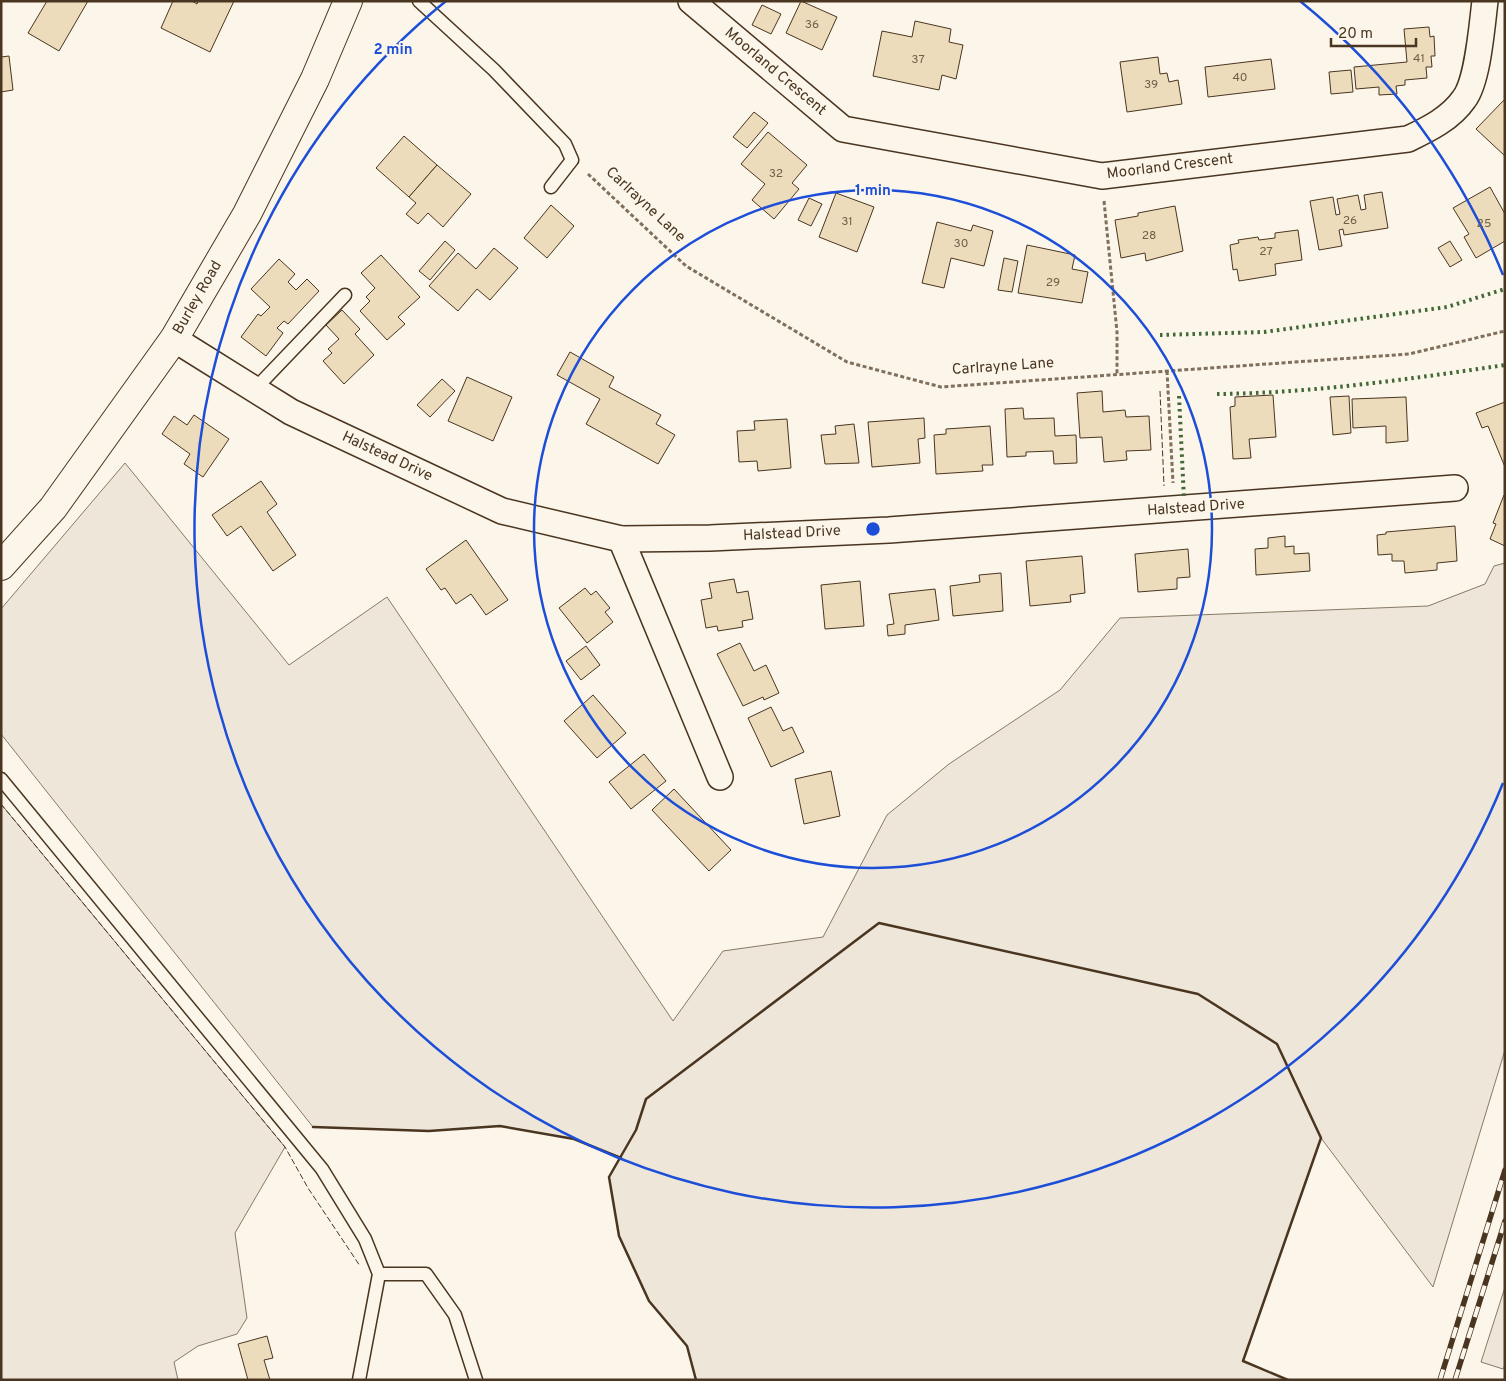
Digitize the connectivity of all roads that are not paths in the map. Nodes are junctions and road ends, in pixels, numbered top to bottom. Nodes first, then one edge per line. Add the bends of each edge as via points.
1 (348, 1) edge
2 (419, 1) edge
3 (691, 1) edge
4 (1484, 1) edge
5 (551, 187) dead end
6 (345, 295) dead end
7 (174, 339) junction
8 (255, 389) junction
9 (1456, 488) dead end
10 (621, 538) junction
11 (1, 566) edge
12 (720, 777) dead end
13 (1, 779) edge
14 (379, 1274) junction
15 (359, 1380) edge
16 (476, 1380) edge

1 - 7 main road, Burley Road via 315,79 247,214
2 - 5 lane via 494,70 566,144 572,160
3 - 4 street, Moorland Crescent via 843,129 1102,176 1408,138 1436,125 1465,98 1476,64
6 - 8 lane
7 - 8 street, Halstead Drive
7 - 11 main road, Burley Road via 53,508
8 - 10 street, Halstead Drive via 291,412 502,511
9 - 10 street, Halstead Drive via 889,530 710,538
10 - 12 street
13 - 14 lane via 322,1169 365,1239
14 - 15 lane
14 - 16 lane via 426,1274 455,1315

